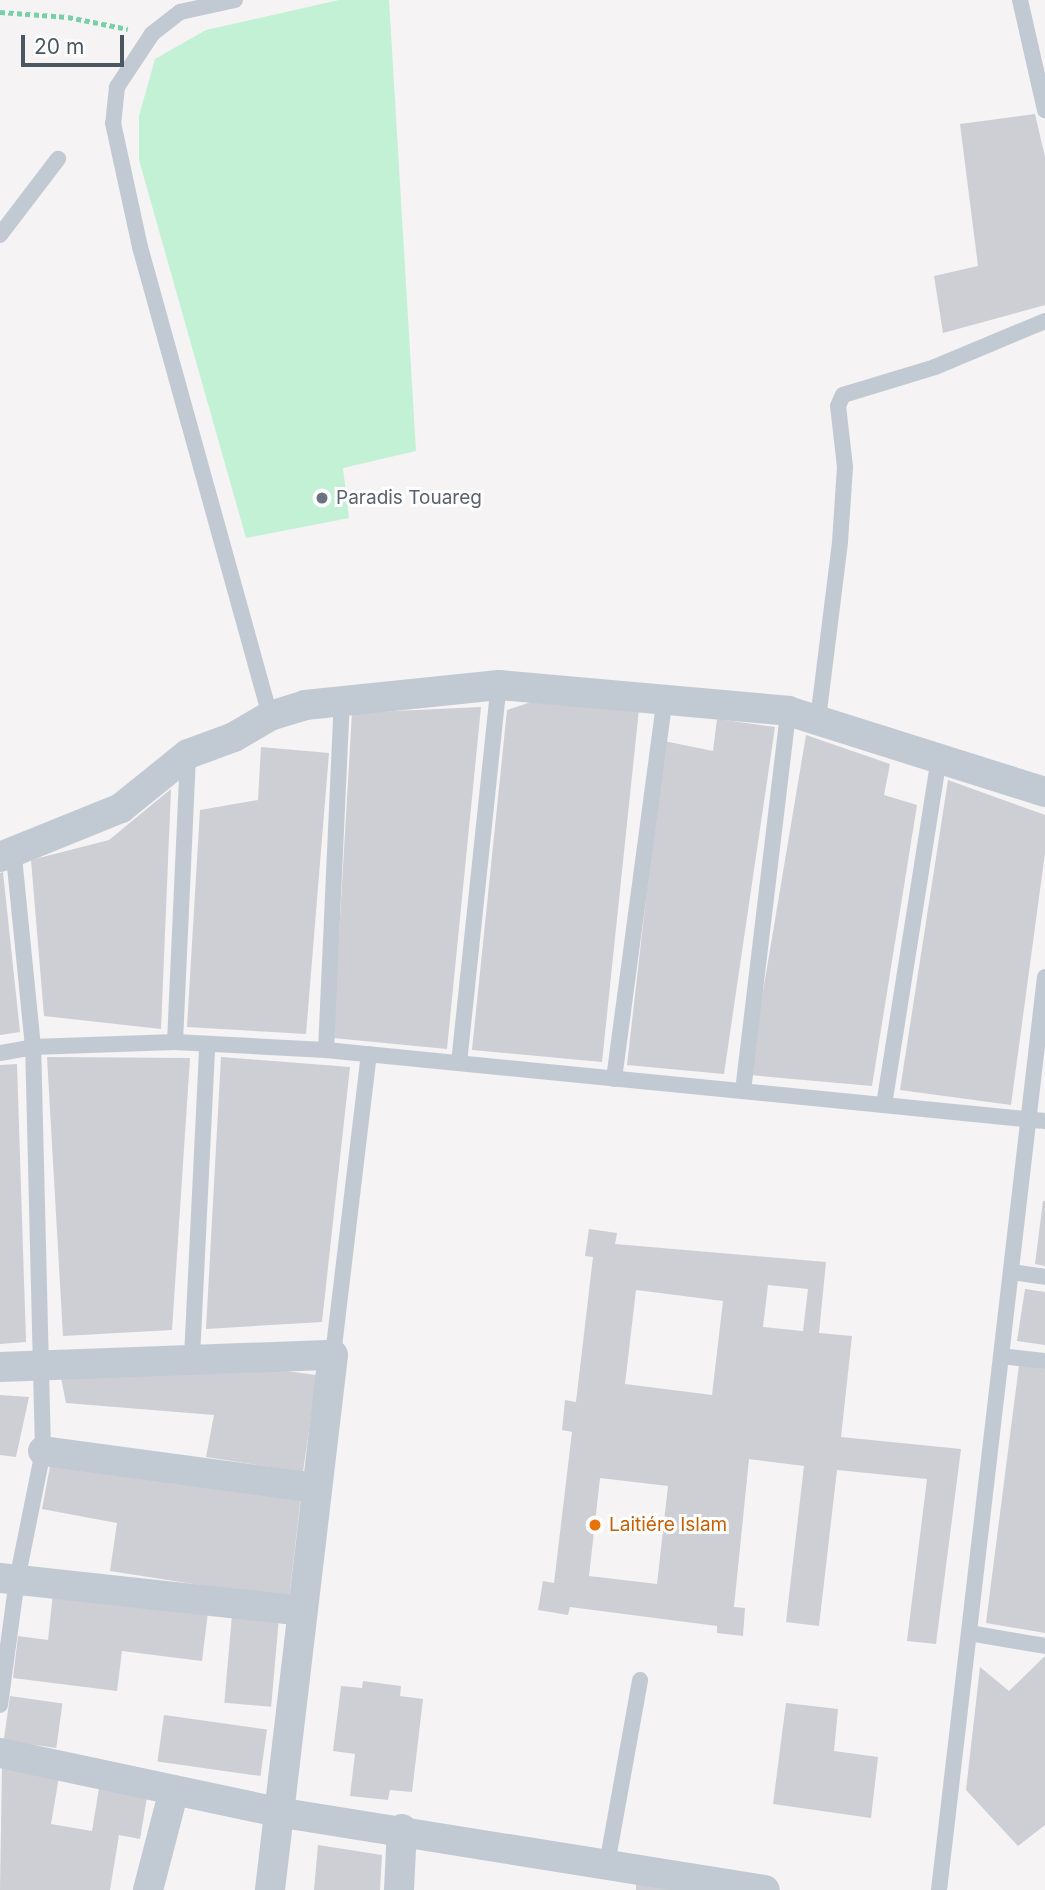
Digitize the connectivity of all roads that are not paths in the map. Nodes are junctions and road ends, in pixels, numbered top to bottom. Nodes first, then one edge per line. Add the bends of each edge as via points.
1 (235, 0) edge
2 (1020, 0) edge
3 (1045, 110) edge
4 (58, 159) dead end
5 (0, 235) edge
6 (1045, 321) edge
7 (499, 685) junction
8 (665, 698) junction
9 (342, 704) junction
10 (788, 711) junction
11 (270, 716) junction
12 (818, 719) junction
13 (188, 754) junction
14 (939, 759) junction
15 (1045, 792) edge
16 (7, 856) edge
17 (1045, 977) edge
18 (175, 1042) junction
19 (207, 1046) junction
20 (33, 1047) junction
21 (326, 1050) junction
22 (0, 1053) edge
23 (369, 1054) junction
24 (458, 1063) junction
25 (614, 1079) junction
26 (743, 1091) junction
27 (884, 1105) junction
28 (1037, 1120) edge
29 (1011, 1272) junction
30 (1045, 1277) edge
31 (333, 1355) junction
32 (1001, 1356) junction
33 (192, 1357) junction
34 (1045, 1361) edge
35 (43, 1365) junction
36 (0, 1367) edge
37 (43, 1451) junction
38 (316, 1488) junction
39 (8, 1579) edge
40 (302, 1611) junction
41 (969, 1633) junction
42 (1045, 1646) edge
43 (640, 1680) dead end
44 (0, 1705) edge
45 (0, 1753) edge
46 (174, 1790) junction
47 (277, 1812) junction
48 (402, 1829) junction
49 (607, 1877) edge
50 (149, 1890) edge
51 (270, 1890) edge
52 (399, 1890) edge
53 (765, 1890) edge
54 (939, 1890) edge

1 - 11 lane via 180,12 152,34 117,87 113,123 140,247
2 - 3 lane
4 - 5 lane
6 - 12 lane via 935,367 843,395 838,406 845,467 840,542
7 - 8 street
7 - 9 street
7 - 24 lane
8 - 10 street
8 - 25 lane
9 - 11 street via 305,705
9 - 21 lane
10 - 12 street
10 - 26 lane
11 - 13 street via 234,737
12 - 14 street
13 - 16 street via 121,808
13 - 18 lane
14 - 15 street
14 - 27 lane
16 - 20 lane
17 - 28 lane
18 - 19 lane
18 - 20 lane
19 - 21 lane
19 - 33 lane
20 - 22 lane
20 - 35 lane
21 - 23 lane
23 - 24 lane
23 - 31 lane
24 - 25 lane
25 - 26 lane
26 - 27 lane
27 - 28 lane
28 - 29 lane
29 - 30 lane
29 - 32 lane
31 - 33 street
31 - 38 street
32 - 34 lane
32 - 41 lane
33 - 35 street
35 - 36 street
35 - 37 lane
37 - 38 street
37 - 39 lane
38 - 40 street
39 - 40 street
39 - 44 lane
40 - 47 street
41 - 42 lane
41 - 54 lane
43 - 49 lane
45 - 46 street
46 - 47 street
46 - 50 street
47 - 48 street
47 - 51 street
48 - 49 street
48 - 52 street
49 - 53 street

